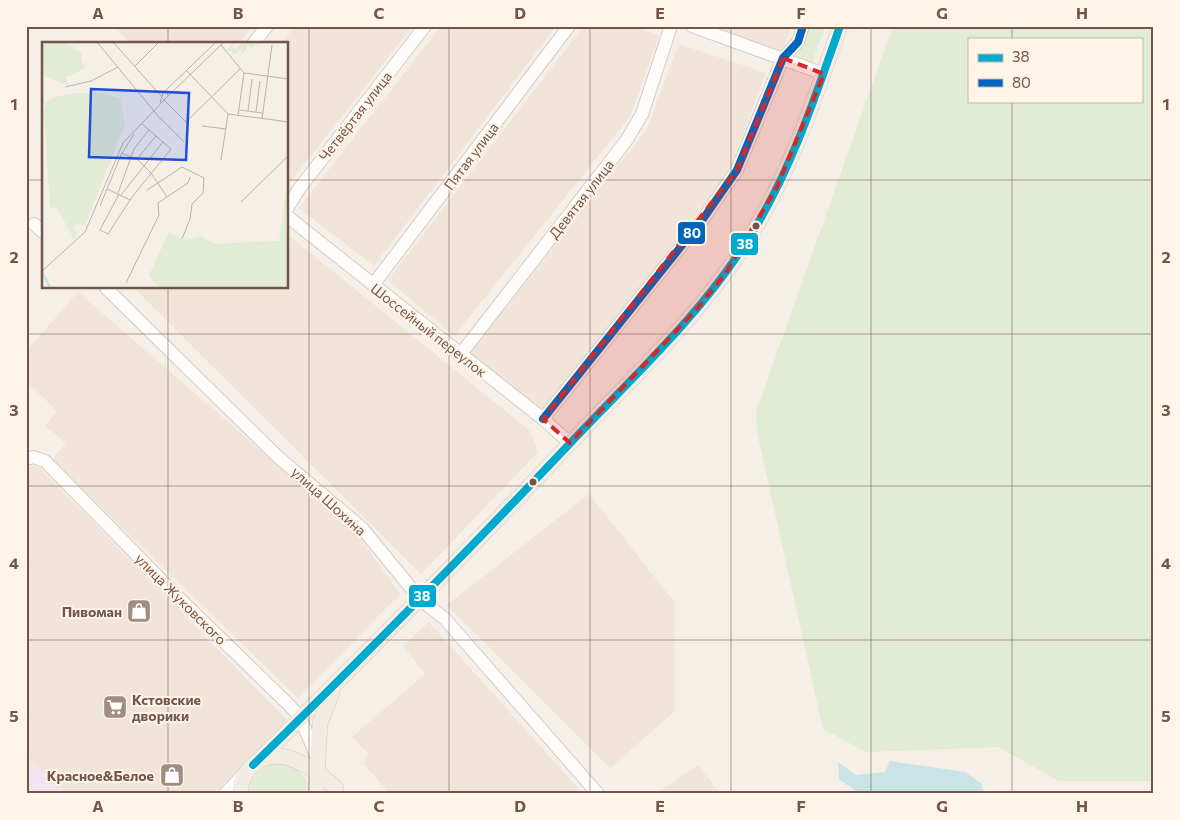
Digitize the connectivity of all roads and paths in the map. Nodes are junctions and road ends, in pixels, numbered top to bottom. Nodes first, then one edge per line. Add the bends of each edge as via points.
1 (268, 26) edge
2 (425, 26) edge
3 (569, 26) edge
4 (671, 26) edge
5 (692, 26) edge
6 (803, 26) edge
7 (840, 26) edge
8 (256, 42) edge
9 (783, 58) junction
10 (824, 74) junction
11 (289, 205) edge
12 (289, 218) edge
13 (373, 285) junction
14 (107, 289) edge
15 (460, 355) junction
16 (543, 419) junction
17 (570, 443) junction
18 (26, 459) edge
19 (420, 599) junction
20 (341, 679) junction
21 (300, 718) junction
22 (302, 764) junction
23 (251, 767) junction
24 (318, 767) junction
25 (339, 791) edge
26 (225, 794) edge
27 (240, 794) edge
28 (316, 794) edge
29 (598, 794) edge

1 - 8 street
2 - 11 street, Четвёртая улица via 298,189
3 - 13 street, Пятая улица
4 - 15 street, Девятая улица via 642,114 626,141
5 - 9 street
6 - 9 street via 798,42
7 - 10 main road
9 - 10 street
9 - 16 street via 738,170 703,219
10 - 17 main road via 777,187 726,273 696,310
12 - 13 street, Шоссейный переулок
13 - 15 street, Шоссейный переулок
14 - 19 street, улица Шохина via 278,457 362,528
15 - 16 street, Шоссейный переулок
16 - 17 street, Шоссейный переулок
17 - 19 main road
18 - 21 street, улица Жуковского via 33,457 45,461
19 - 20 main road
19 - 29 street, улица Шохина via 444,619
20 - 21 main road
20 - 24 main road via 322,715
21 - 23 main road
21 - 24 street, улица Жуковского
22 - 23 main road via 289,757 274,756
22 - 24 main road
22 - 28 main road via 311,774
23 - 26 street
23 - 27 main road
24 - 25 main road
24 - 28 main road

